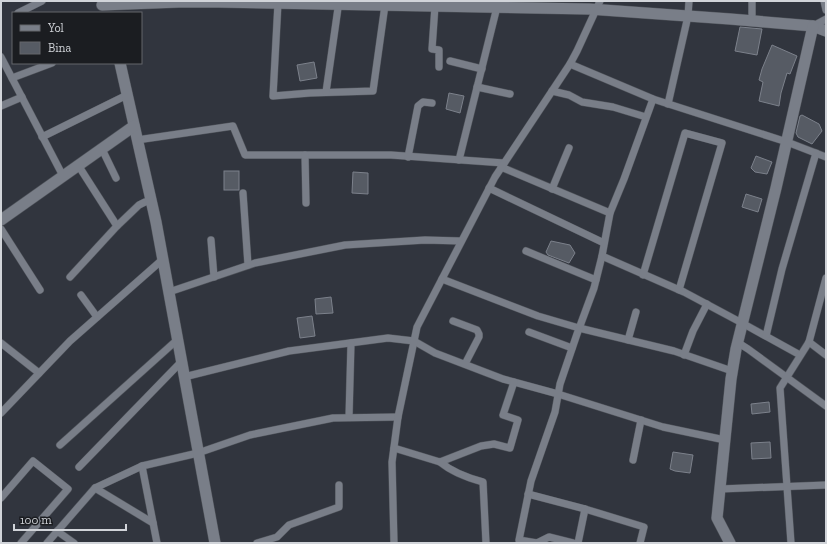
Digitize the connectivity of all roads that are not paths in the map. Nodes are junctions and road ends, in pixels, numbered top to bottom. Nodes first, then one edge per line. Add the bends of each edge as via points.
1 (42, 1) edge
2 (689, 1) edge
3 (752, 1) edge
4 (824, 1) edge
5 (253, 2) edge
6 (278, 3) junction
7 (339, 3) edge
8 (414, 3) edge
9 (451, 4) edge
10 (385, 5) junction
11 (598, 5) edge
12 (102, 6) edge
13 (435, 6) junction
14 (497, 7) junction
15 (826, 10) edge
16 (20, 12) edge
17 (688, 16) junction
18 (826, 19) edge
19 (752, 20) junction
20 (813, 26) junction
21 (826, 31) edge
22 (1, 57) edge
23 (450, 61) dead end
24 (49, 64) edge
25 (120, 64) edge
26 (570, 64) junction
27 (439, 67) dead end
28 (482, 69) junction
29 (12, 78) junction
30 (477, 88) junction
31 (552, 91) junction
32 (326, 92) junction
33 (510, 94) dead end
34 (127, 95) junction
35 (22, 96) junction
36 (653, 99) junction
37 (432, 103) dead end
38 (668, 104) junction
39 (1, 106) edge
40 (646, 117) junction
41 (134, 126) junction
42 (42, 137) junction
43 (137, 140) junction
44 (786, 142) junction
45 (569, 148) dead end
46 (102, 149) junction
47 (816, 153) junction
48 (306, 155) junction
49 (408, 157) junction
50 (826, 157) edge
51 (459, 160) junction
52 (78, 165) junction
53 (503, 165) junction
54 (63, 176) junction
55 (116, 178) dead end
56 (489, 188) junction
57 (552, 189) junction
58 (243, 193) dead end
59 (151, 201) junction
60 (306, 203) dead end
61 (610, 213) junction
62 (1, 220) edge
63 (117, 226) junction
64 (1, 229) edge
65 (211, 240) dead end
66 (461, 241) junction
67 (604, 242) junction
68 (526, 251) dead end
69 (602, 256) junction
70 (162, 260) junction
71 (248, 265) junction
72 (643, 274) junction
73 (70, 277) dead end
74 (214, 277) junction
75 (826, 278) edge
76 (442, 279) junction
77 (596, 280) junction
78 (40, 290) dead end
79 (679, 290) junction
80 (168, 292) junction
81 (81, 295) dead end
82 (824, 295) edge
83 (707, 304) junction
84 (636, 312) dead end
85 (97, 317) junction
86 (453, 321) dead end
87 (742, 323) junction
88 (579, 328) junction
89 (528, 332) dead end
90 (766, 336) junction
91 (177, 340) junction
92 (628, 340) junction
93 (414, 342) junction
94 (737, 342) junction
95 (808, 342) junction
96 (1, 343) edge
97 (351, 343) junction
98 (572, 348) junction
99 (684, 355) junction
100 (800, 355) junction
101 (826, 355) edge
102 (181, 362) junction
103 (465, 364) junction
104 (732, 371) junction
105 (39, 373) junction
106 (184, 377) junction
107 (786, 377) junction
108 (514, 382) junction
109 (558, 394) junction
110 (826, 406) edge
111 (1, 413) edge
112 (348, 417) junction
113 (398, 417) junction
114 (641, 420) junction
115 (725, 440) junction
116 (60, 445) dead end
117 (394, 448) junction
118 (198, 454) junction
119 (633, 460) dead end
120 (440, 462) junction
121 (142, 466) junction
122 (79, 468) dead end
123 (339, 485) dead end
124 (826, 486) edge
125 (787, 487) junction
126 (95, 488) junction
127 (720, 489) junction
128 (528, 494) junction
129 (1, 498) edge
130 (585, 510) junction
131 (153, 523) junction
132 (57, 531) junction
133 (21, 543) edge
134 (47, 543) edge
135 (74, 543) edge
136 (157, 543) edge
137 (215, 543) edge
138 (257, 543) edge
139 (394, 543) edge
140 (486, 543) edge
141 (537, 543) edge
142 (573, 543) edge
143 (578, 543) edge
144 (640, 543) edge
145 (730, 543) edge
146 (791, 543) edge

1 - 16 street
2 - 17 street
3 - 19 street
4 - 15 street
5 - 6 main road
5 - 12 main road
6 - 7 main road
6 - 32 street via 273,96
7 - 10 main road
7 - 32 street
8 - 10 main road
8 - 13 main road
9 - 13 main road
9 - 14 main road
10 - 32 street via 373,91
11 - 14 main road
11 - 17 main road
11 - 26 street
13 - 27 street via 432,49 439,50
14 - 28 street
17 - 19 main road
17 - 38 street
18 - 20 street
19 - 20 main road
20 - 21 main road
20 - 44 main road
22 - 29 street
23 - 28 street
24 - 29 street
25 - 34 main road
26 - 31 street
26 - 36 street
28 - 30 street
29 - 35 street
30 - 33 street
30 - 51 street
31 - 40 street via 569,95 582,102 613,106
31 - 53 street
34 - 41 main road
34 - 42 street
35 - 39 street
35 - 42 street
36 - 38 street
36 - 40 street
37 - 49 street via 423,102 418,106
38 - 44 street
40 - 61 street
41 - 43 main road
41 - 46 main road
42 - 54 street
43 - 48 street via 233,126 245,155
43 - 59 main road
44 - 47 street
44 - 87 main road
45 - 57 street
46 - 52 main road
46 - 55 street
47 - 50 street
47 - 90 street via 782,269
48 - 49 street
48 - 60 street
49 - 51 street
51 - 53 street
52 - 54 main road
52 - 63 street
53 - 56 street
53 - 57 street
54 - 62 main road
56 - 66 street
56 - 67 street
57 - 61 street
58 - 71 street
59 - 63 street via 139,205
59 - 70 main road
61 - 67 street
63 - 73 street
64 - 78 street
65 - 74 street
66 - 71 street via 425,240 345,245
66 - 76 street
67 - 69 street
68 - 77 street
69 - 72 street
69 - 77 street
70 - 80 main road
70 - 85 street
71 - 74 street
72 - 79 street
72 - 79 street via 685,133 722,143
74 - 80 street
75 - 82 street
76 - 88 street via 538,316
76 - 93 street via 417,327
77 - 88 street
79 - 83 street
80 - 91 main road
81 - 85 street
82 - 95 street
83 - 87 street
83 - 99 street via 692,331
84 - 92 street
85 - 105 street
86 - 103 street via 477,330 479,334
87 - 90 street
87 - 94 main road
88 - 92 street
88 - 98 street
89 - 98 street
90 - 100 street
91 - 102 main road
91 - 116 street
92 - 99 street
93 - 97 street via 388,338
93 - 103 street
93 - 113 street
94 - 104 main road
94 - 107 street
95 - 100 street
95 - 101 street
96 - 105 street
97 - 106 street via 289,351
97 - 112 street
98 - 109 street
99 - 104 street
100 - 107 street
102 - 106 main road
102 - 122 street
103 - 108 street
104 - 115 main road
105 - 111 street
106 - 118 main road
107 - 110 street
107 - 125 street via 780,388
108 - 109 street
108 - 120 street via 502,416 518,420 510,448 494,444 481,446
109 - 114 street
109 - 128 street via 555,412
112 - 113 street
112 - 118 street via 250,435
113 - 117 street
114 - 115 street
114 - 119 street
115 - 127 main road
117 - 120 street
117 - 139 street
118 - 121 street
118 - 137 main road
120 - 140 street via 482,482
121 - 126 street
121 - 131 street
123 - 138 street via 339,507 289,525 276,537
124 - 125 street
125 - 127 street
125 - 146 street
126 - 131 street
126 - 132 street
127 - 145 main road via 717,518
128 - 130 street
128 - 141 street via 519,540
129 - 133 street via 33,461 68,489
130 - 143 street
130 - 144 street via 644,527
131 - 136 street
132 - 134 street
132 - 135 street
141 - 142 street via 549,537

